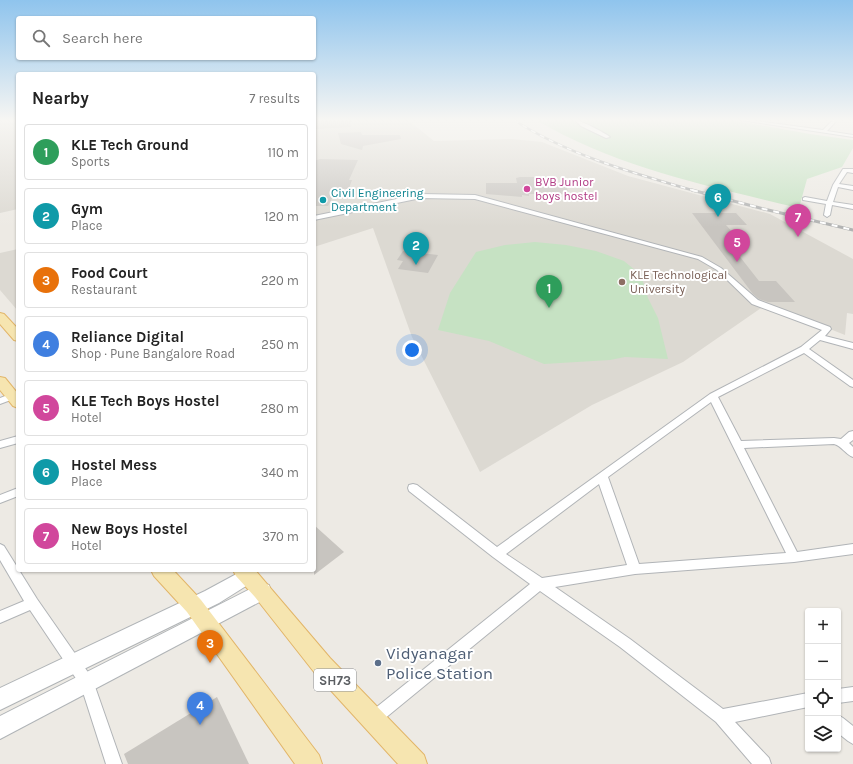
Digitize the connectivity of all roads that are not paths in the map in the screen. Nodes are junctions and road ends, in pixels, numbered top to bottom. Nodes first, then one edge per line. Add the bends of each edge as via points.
1 (853, 171) edge
2 (836, 185) junction
3 (853, 188) edge
4 (805, 199) dead end
5 (829, 204) junction
6 (853, 207) edge
7 (827, 215) dead end
8 (316, 218) edge
9 (0, 317) edge
10 (16, 336) edge
11 (819, 337) junction
12 (853, 346) edge
13 (804, 350) junction
14 (0, 381) edge
15 (853, 384) edge
16 (714, 396) junction
17 (10, 400) edge
18 (853, 434) edge
19 (16, 440) edge
20 (843, 442) junction
21 (0, 445) edge
22 (738, 445) junction
23 (853, 453) edge
24 (602, 476) junction
25 (413, 488) dead end
26 (16, 493) edge
27 (0, 499) edge
28 (0, 549) edge
29 (853, 549) edge
30 (497, 554) junction
31 (794, 557) junction
32 (635, 569) junction
33 (163, 572) edge
34 (251, 579) edge
35 (540, 584) junction
36 (32, 603) junction
37 (200, 614) junction
38 (0, 617) edge
39 (73, 663) junction
40 (87, 683) junction
41 (853, 694) edge
42 (841, 696) edge
43 (0, 699) edge
44 (805, 701) edge
45 (720, 717) junction
46 (374, 719) junction
47 (841, 726) edge
48 (0, 728) edge
49 (853, 736) edge
50 (114, 764) edge
51 (310, 764) edge
52 (415, 764) edge
53 (763, 764) edge

1 - 2 street via 845,170
2 - 3 street
2 - 5 street
4 - 5 street
5 - 6 street
5 - 7 street
8 - 11 street via 421,196 475,197 700,258 720,270 756,302 827,328
9 - 10 main road
11 - 12 street
11 - 13 street
13 - 15 street
13 - 16 street
14 - 17 main road
16 - 22 street
16 - 24 street
18 - 20 street
19 - 21 street
20 - 22 street
20 - 23 street
22 - 31 street
24 - 30 street
24 - 32 street
25 - 30 street
26 - 27 street
28 - 36 street
29 - 31 street
30 - 35 street
31 - 32 street
32 - 35 street
33 - 37 main road
34 - 37 main road
34 - 46 main road, SH73 via 322,665
35 - 45 street via 625,643
35 - 46 street
36 - 38 street
36 - 39 street
37 - 39 main road
37 - 40 main road
37 - 51 main road
39 - 40 street
39 - 43 main road
40 - 48 main road
40 - 50 street
41 - 42 street
44 - 45 street
45 - 53 street
46 - 52 main road, SH73
47 - 49 street

